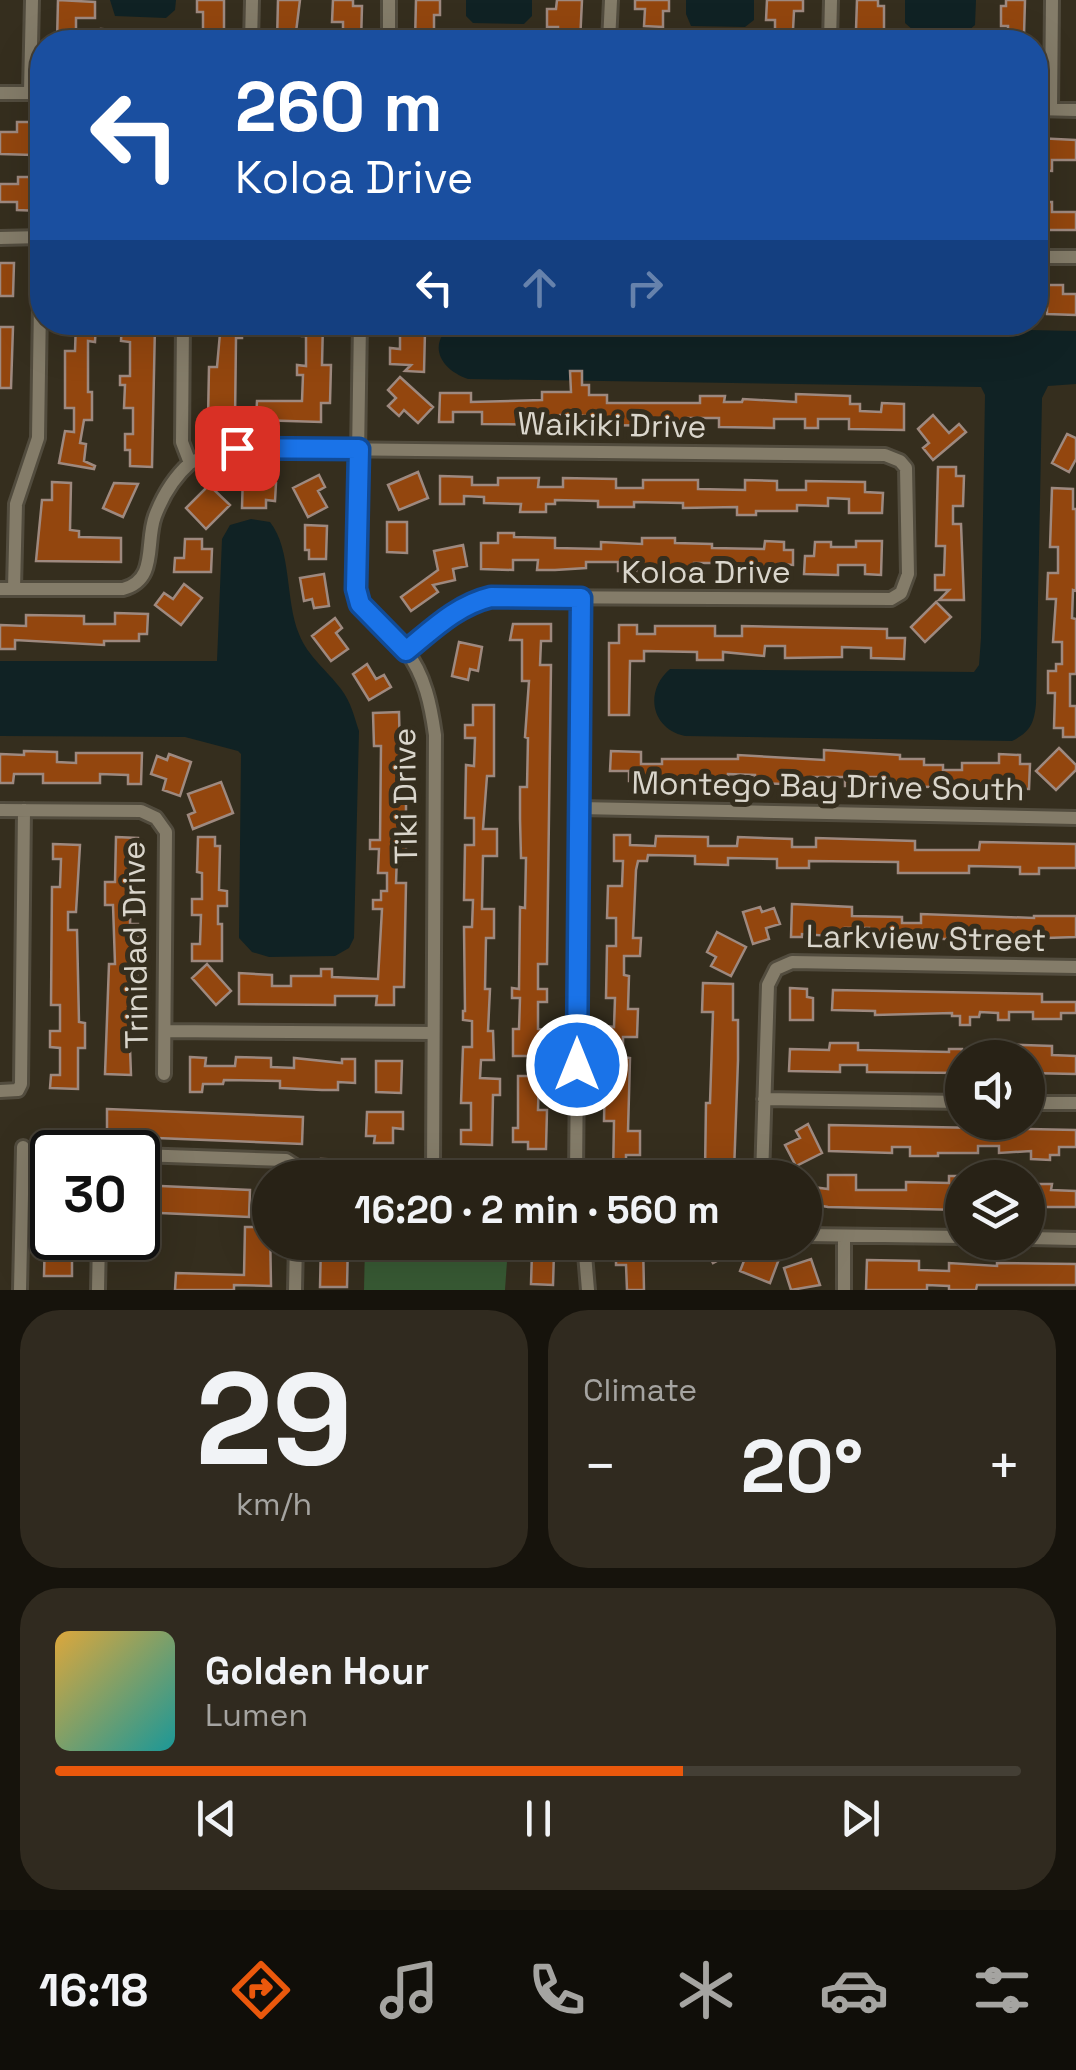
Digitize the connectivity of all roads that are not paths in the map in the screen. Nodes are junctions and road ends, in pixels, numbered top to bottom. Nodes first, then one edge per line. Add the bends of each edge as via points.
1 (32, 0) edge
2 (252, 0) edge
3 (389, 0) edge
4 (610, 0) edge
5 (831, 0) edge
6 (1052, 0) edge
7 (33, 30) edge
8 (251, 30) edge
9 (389, 30) edge
10 (610, 30) edge
11 (830, 30) edge
12 (0, 93) edge
13 (30, 93) edge
14 (1051, 109) joint
15 (1076, 110) edge
16 (30, 237) edge
17 (0, 238) edge
18 (1048, 257) edge
19 (1076, 257) edge
20 (40, 335) edge
21 (183, 335) edge
22 (360, 335) edge
23 (359, 449) junction
24 (190, 463) junction
25 (7, 589) edge
26 (901, 593) joint
27 (581, 598) junction
28 (406, 651) junction
29 (579, 808) junction
30 (0, 810) edge
31 (24, 810) junction
32 (1076, 818) edge
33 (1076, 967) edge
34 (165, 1030) junction
35 (434, 1033) junction
36 (164, 1074) dead end
37 (0, 1091) edge
38 (764, 1099) junction
39 (945, 1102) edge
40 (1045, 1102) edge
41 (1076, 1103) edge
42 (23, 1147) dead end
43 (160, 1155) edge
44 (286, 1160) edge
45 (433, 1160) edge
46 (576, 1160) edge
47 (762, 1160) edge
48 (822, 1235) edge
49 (844, 1236) junction
50 (945, 1237) edge
51 (1045, 1238) edge
52 (1076, 1239) edge
53 (99, 1260) edge
54 (296, 1260) edge
55 (586, 1260) edge
56 (20, 1290) edge
57 (98, 1290) edge
58 (295, 1290) edge
59 (588, 1290) edge
60 (844, 1290) edge

1 - 7 street
2 - 8 street
3 - 9 street
4 - 10 street
5 - 11 street
6 - 14 street
12 - 13 street
14 - 15 street
16 - 17 street
18 - 19 street
20 - 25 street via 38,438 16,504
21 - 24 street via 182,442
22 - 23 street, Tiki Drive
23 - 24 street, Waikiki Drive via 237,448
23 - 26 street, Waikiki Drive via 885,455 900,461 908,477 908,574
23 - 28 street, Tiki Drive via 356,589 360,604
24 - 25 street via 174,477 154,519 148,567 138,582 123,589
26 - 27 street, Koloa Drive via 880,600
27 - 28 street, Koloa Drive via 476,600
27 - 29 street
28 - 35 street, Tiki Drive via 426,691 434,735
29 - 32 street, Montego Bay Drive South
29 - 46 street
30 - 31 street
31 - 34 street, Trinidad Drive via 141,811 166,832
31 - 37 street via 21,1084
33 - 38 street, Larkview Street via 792,962 776,969 768,986
34 - 35 street
34 - 36 street, Trinidad Drive
35 - 45 street, Tiki Drive
38 - 39 street
38 - 47 street
40 - 41 street
42 - 56 street
43 - 44 street
48 - 49 street
49 - 50 street
49 - 60 street
51 - 52 street
53 - 57 street
54 - 58 street
55 - 59 street

